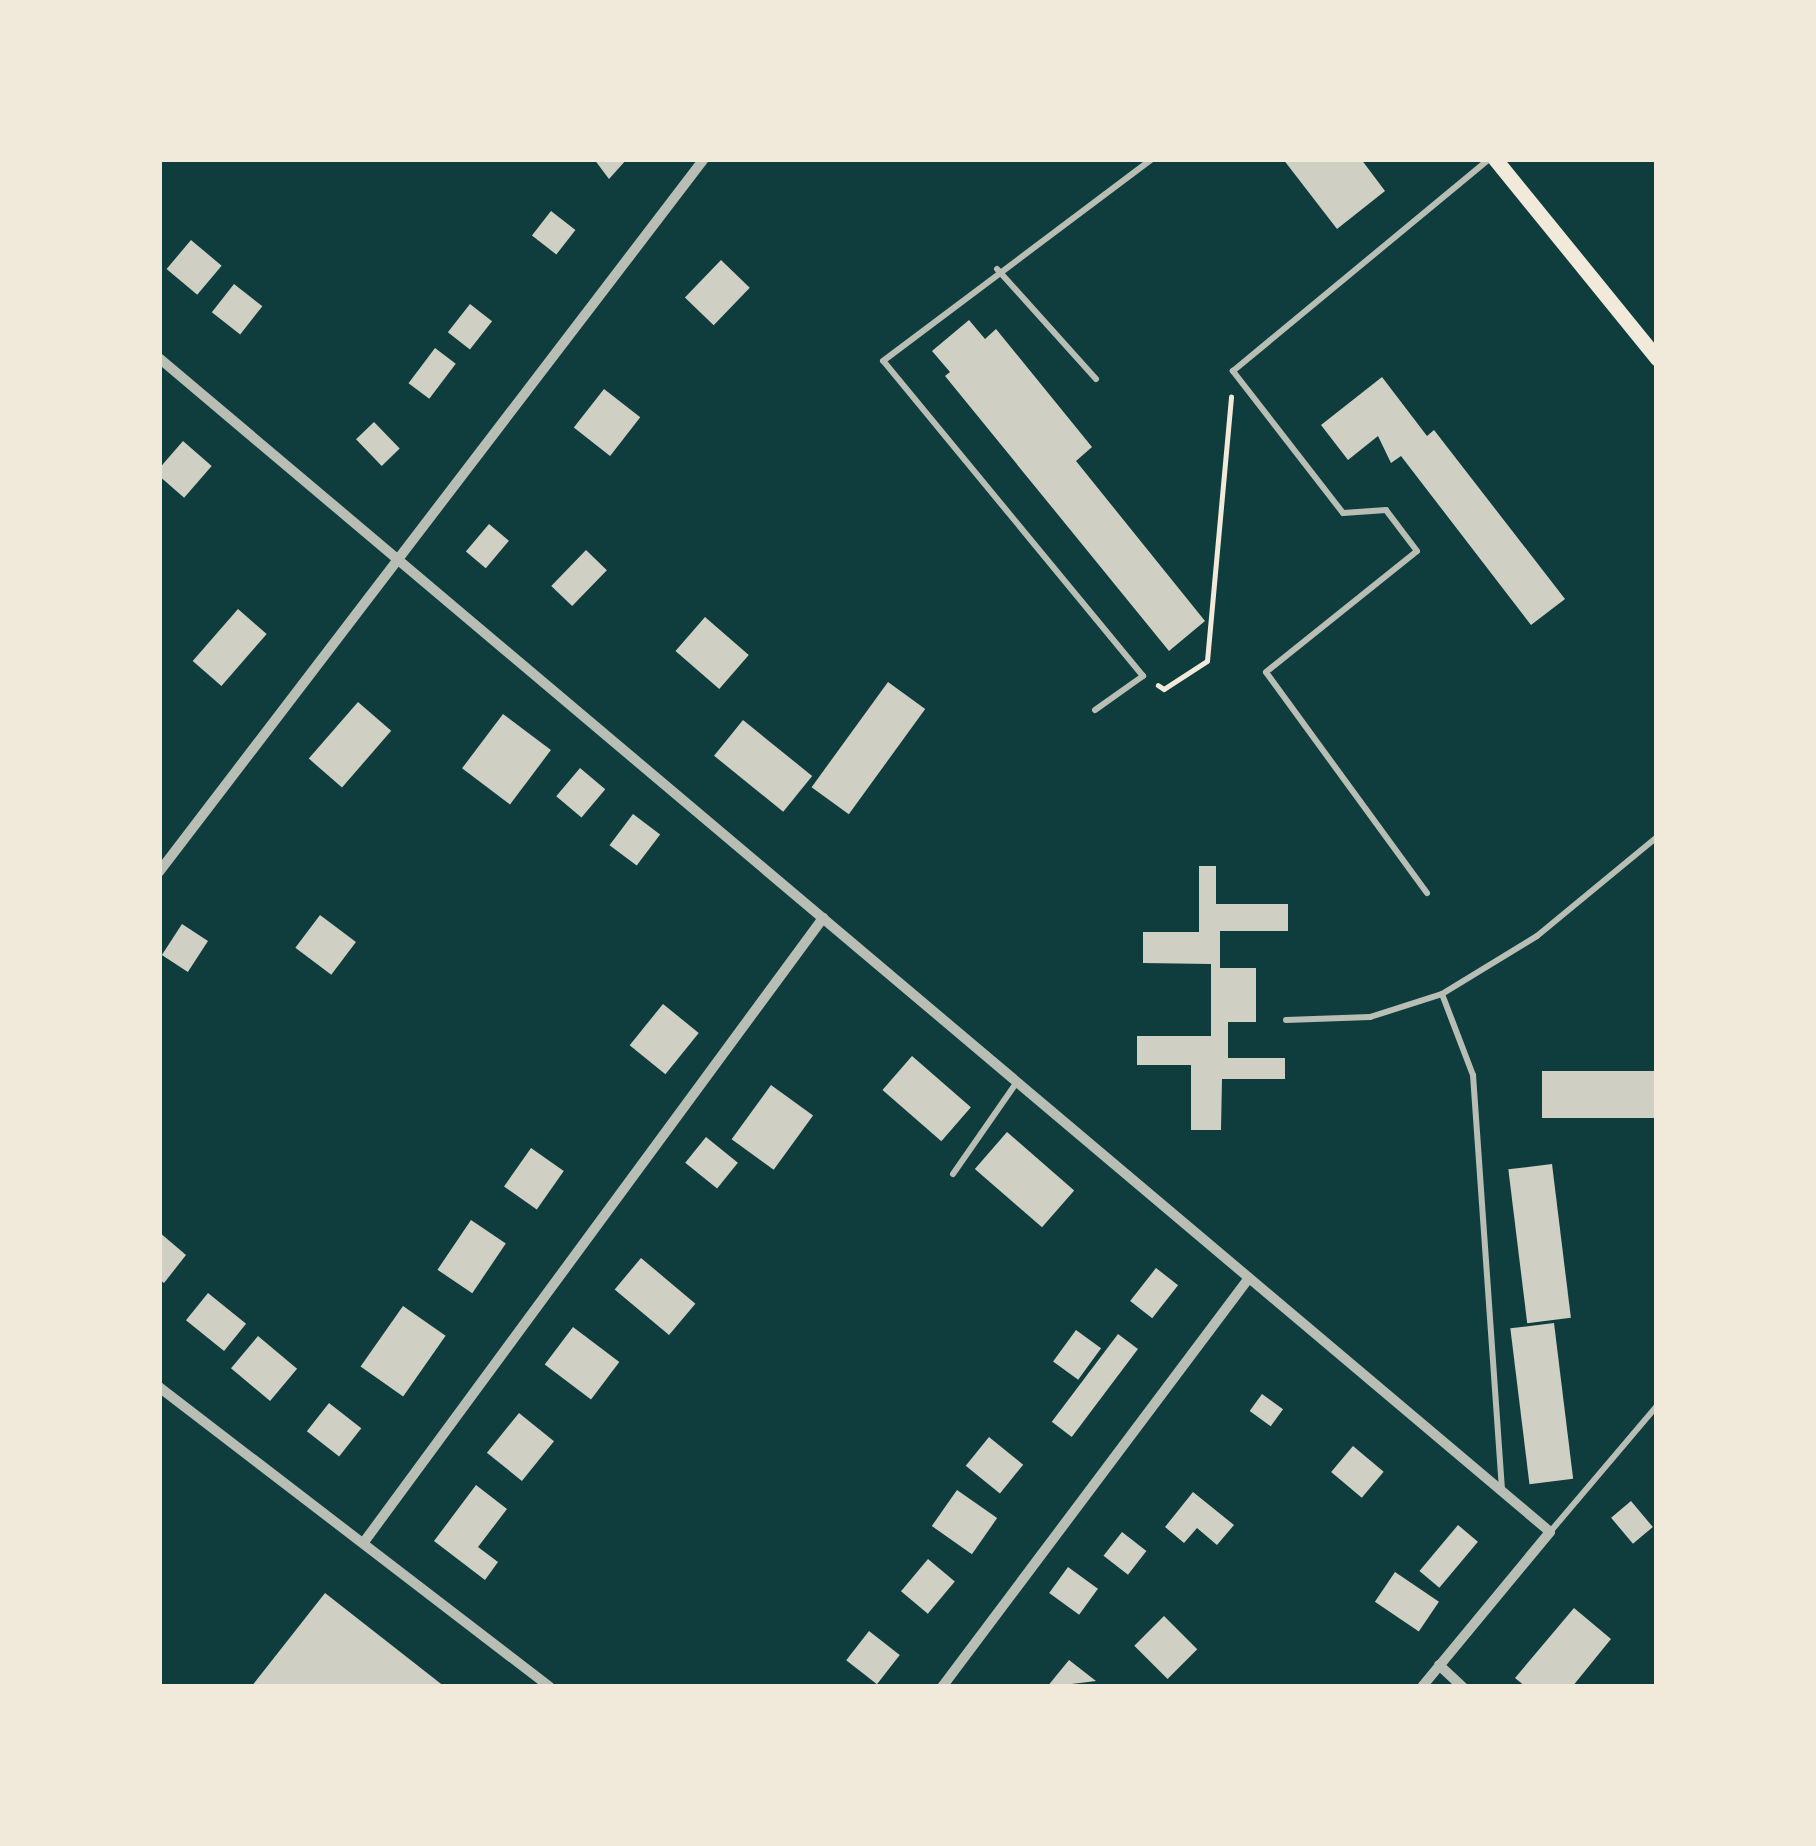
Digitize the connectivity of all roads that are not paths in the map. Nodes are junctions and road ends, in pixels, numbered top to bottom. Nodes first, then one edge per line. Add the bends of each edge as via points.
1 (704, 159) edge
2 (1152, 159) edge
3 (1492, 159) edge
4 (997, 268) junction
5 (159, 358) edge
6 (1657, 358) edge
7 (1096, 379) dead end
8 (398, 559) junction
9 (1095, 710) dead end
10 (1657, 837) edge
11 (159, 872) edge
12 (1427, 893) dead end
13 (823, 918) junction
14 (1442, 994) junction
15 (1286, 1020) dead end
16 (1017, 1082) junction
17 (953, 1174) dead end
18 (1249, 1278) junction
19 (159, 1387) edge
20 (1657, 1406) edge
21 (1502, 1492) junction
22 (1550, 1532) junction
23 (364, 1542) junction
24 (1439, 1665) junction
25 (550, 1687) edge
26 (942, 1687) edge
27 (1422, 1687) edge
28 (1463, 1687) edge

1 - 8 street
2 - 4 lane
3 - 6 main road
3 - 12 lane via 1233,371 1343,513 1386,510 1417,550 1266,672
4 - 7 lane
4 - 9 lane via 883,361 1143,676
5 - 8 street
8 - 11 street
8 - 13 street
10 - 14 lane via 1537,936
13 - 16 street
13 - 23 street
14 - 15 lane via 1370,1017
14 - 21 lane via 1473,1075
16 - 17 lane
16 - 18 street
18 - 21 street
18 - 26 street
19 - 23 street
20 - 22 lane
21 - 22 street
22 - 24 street
23 - 25 street
24 - 27 street
24 - 28 street

